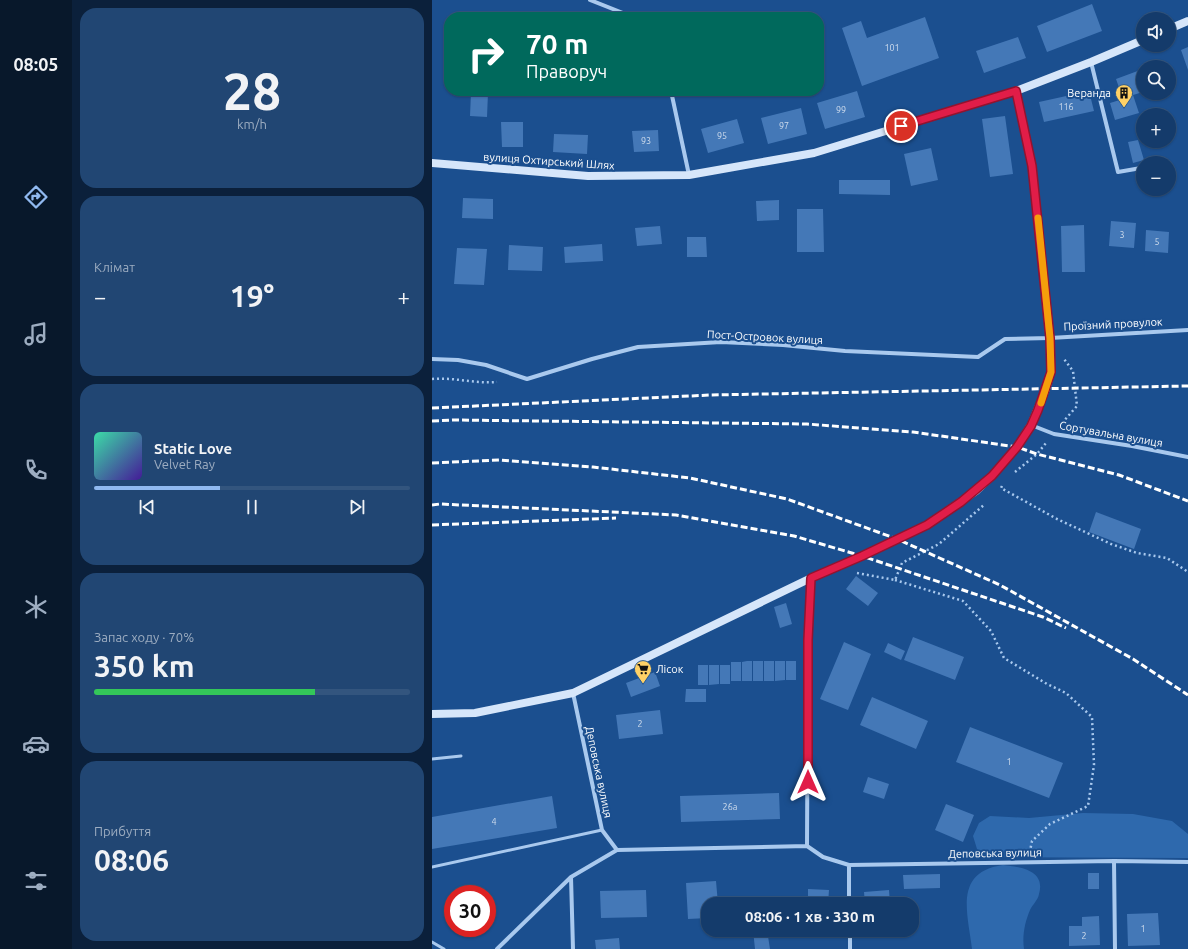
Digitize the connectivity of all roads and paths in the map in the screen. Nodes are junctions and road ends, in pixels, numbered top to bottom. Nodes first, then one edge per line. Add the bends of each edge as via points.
1 (590, 0) edge
2 (620, 12) edge
3 (1188, 21) edge
4 (1176, 26) edge
5 (1136, 43) edge
6 (1091, 62) junction
7 (1016, 91) junction
8 (672, 96) edge
9 (432, 163) edge
10 (1136, 169) edge
11 (689, 175) junction
12 (1188, 330) edge
13 (1050, 338) junction
14 (432, 359) edge
15 (432, 379) edge
16 (500, 381) dead end
17 (1031, 426) junction
18 (1054, 434) junction
19 (1188, 457) edge
20 (1010, 476) dead end
21 (1003, 484) dead end
22 (1001, 488) junction
23 (996, 493) dead end
24 (987, 501) dead end
25 (1188, 572) edge
26 (856, 573) dead end
27 (811, 578) junction
28 (895, 580) junction
29 (573, 693) junction
30 (432, 714) edge
31 (461, 756) dead end
32 (432, 759) edge
33 (602, 830) junction
34 (807, 846) junction
35 (617, 850) junction
36 (1114, 860) junction
37 (1027, 862) junction
38 (1188, 862) edge
39 (849, 865) junction
40 (432, 867) edge
41 (571, 877) junction
42 (849, 897) edge
43 (850, 937) edge
44 (432, 942) edge
45 (444, 949) edge
46 (497, 949) edge
47 (573, 949) edge
48 (850, 949) edge
49 (1115, 949) edge

1 - 2 street
3 - 4 street
5 - 6 street, вулиця Охтирський Шлях
6 - 7 street, вулиця Охтирський Шлях
6 - 10 street via 1118,172
7 - 11 street, вулиця Охтирський Шлях via 814,153
7 - 13 street, Проїзний провулок via 1032,166
8 - 11 street
9 - 11 street, вулиця Охтирський Шлях via 588,176
12 - 13 street, Проїзний провулок
13 - 14 street, Пост-Островок вулиця via 1005,340 978,357 721,342 638,347 527,379 486,365
13 - 17 street via 1051,372
13 - 18 path via 1073,371 1077,406
15 - 16 path
17 - 18 street, Сортувальна вулиця
17 - 27 street via 992,476 961,502 927,525
18 - 19 street, Сортувальна вулиця
18 - 20 path via 1037,454
21 - 22 path
22 - 23 path
22 - 25 path via 1057,519 1111,544 1137,553 1167,558
24 - 28 path via 938,544 902,563
26 - 28 path
27 - 29 street
27 - 34 street via 808,640
28 - 37 path via 963,601 991,631 1004,658 1066,693 1092,717 1094,765 1088,806 1050,824 1032,841
29 - 30 street via 475,713
29 - 33 street, Деповська вулиця
31 - 32 lane
33 - 35 street, Деповська вулиця
33 - 40 lane
34 - 35 street
34 - 39 street, Деповська вулиця via 823,857
35 - 41 street
36 - 37 street, Деповська вулиця
36 - 38 street, Деповська вулиця
36 - 49 street
37 - 39 street, Деповська вулиця
39 - 42 street
41 - 46 street
41 - 47 street
43 - 48 street
44 - 45 lane

